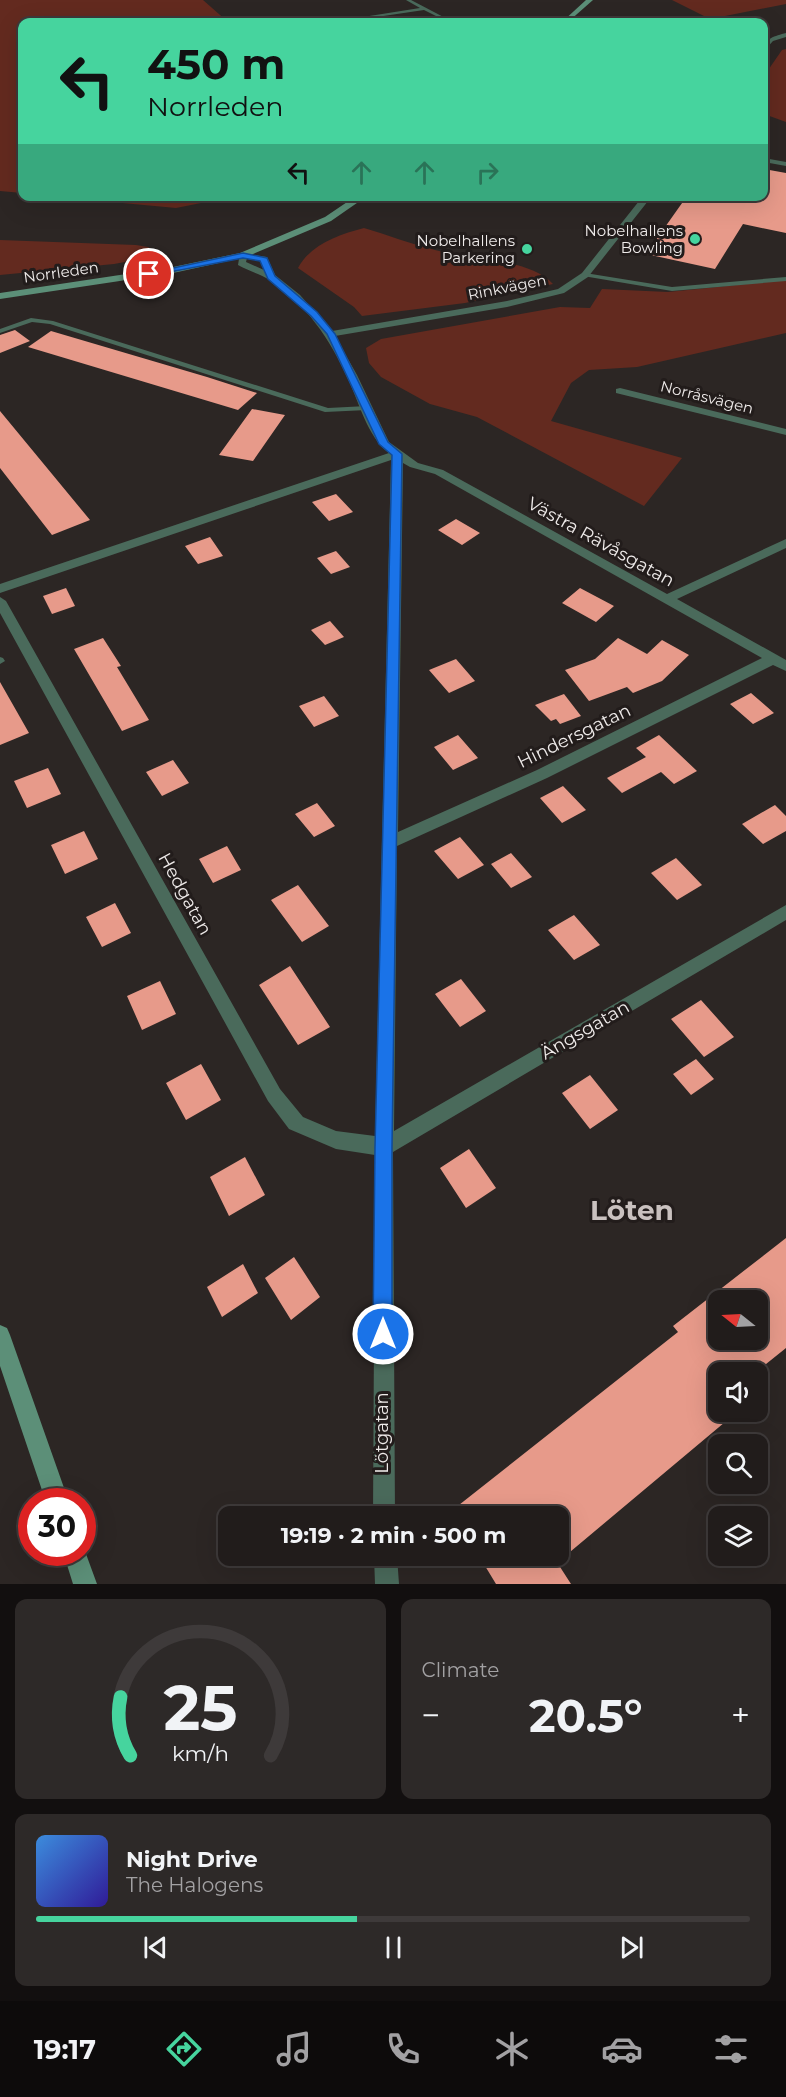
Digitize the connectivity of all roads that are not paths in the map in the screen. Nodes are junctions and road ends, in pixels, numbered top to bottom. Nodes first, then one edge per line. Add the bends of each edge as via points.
1 (408, 0) edge
2 (590, 0) edge
3 (425, 9) junction
4 (295, 17) dead end
5 (443, 18) edge
6 (570, 18) edge
7 (786, 35) edge
8 (768, 44) edge
9 (768, 161) edge
10 (786, 164) edge
11 (355, 201) edge
12 (644, 201) edge
13 (243, 255) junction
14 (585, 274) junction
15 (786, 279) edge
16 (0, 296) edge
17 (0, 331) edge
18 (331, 334) junction
19 (621, 391) dead end
20 (367, 408) junction
21 (786, 432) edge
22 (397, 454) junction
23 (786, 543) edge
24 (0, 589) edge
25 (667, 599) junction
26 (0, 601) edge
27 (772, 659) junction
28 (786, 666) edge
29 (389, 843) junction
30 (786, 912) edge
31 (384, 1147) junction
32 (0, 1335) edge
33 (53, 1488) edge
34 (384, 1506) edge
35 (80, 1566) edge
36 (386, 1566) edge
37 (86, 1584) edge
38 (387, 1584) edge

1 - 3 lane
2 - 6 street
3 - 4 lane via 363,18
3 - 5 lane
7 - 8 street
9 - 10 lane
11 - 13 street, Norrleden via 328,219
12 - 14 street, Rinkvägen
13 - 16 street, Norrleden via 173,270
13 - 18 street via 241,263 271,277
14 - 15 lane via 672,289
14 - 18 street, Rinkvägen via 561,291 539,298
17 - 20 lane via 32,320 51,322 328,410
18 - 20 street
19 - 21 street, Norråsvägen
20 - 22 street via 384,444
22 - 24 street
22 - 25 street, Västra Rävåsgatan via 414,465 440,472
22 - 29 street, Lötgatan
23 - 25 street
25 - 27 street, Västra Rävåsgatan
26 - 31 street, Hedgatan via 274,1095 296,1123 336,1140
27 - 28 street, Västra Rävåsgatan
27 - 29 street, Hindersgatan via 542,774
29 - 31 street, Lötgatan
30 - 31 street, Ängsgatan
31 - 34 street, Lötgatan
32 - 33 street
35 - 37 street
36 - 38 street

